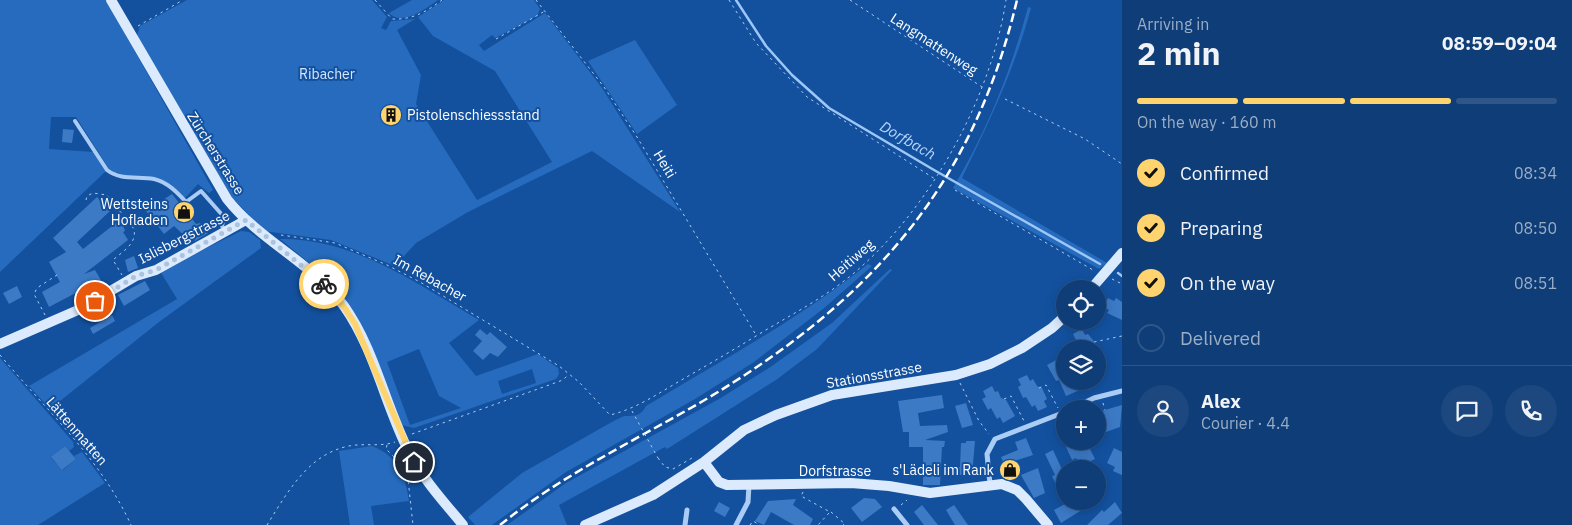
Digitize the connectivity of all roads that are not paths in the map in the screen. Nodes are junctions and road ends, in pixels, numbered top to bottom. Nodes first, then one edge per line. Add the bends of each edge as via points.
1 (111, 0) edge
2 (75, 121) dead end
3 (246, 220) junction
4 (226, 233) junction
5 (1122, 252) edge
6 (1100, 280) edge
7 (1056, 324) edge
8 (0, 344) edge
9 (1122, 391) edge
10 (1092, 400) edge
11 (1056, 414) edge
12 (704, 462) junction
13 (990, 484) junction
14 (750, 485) junction
15 (894, 509) road end
16 (688, 510) dead end
17 (463, 525) edge
18 (585, 525) edge
19 (686, 525) edge
20 (736, 525) edge
21 (907, 525) edge
22 (1048, 525) edge

1 - 3 main road, Zürcherstrasse via 227,199
2 - 4 lane via 107,170 113,174 155,180 176,190 186,202 202,191 224,217 222,226
3 - 4 main road, Islisbergstrasse
3 - 17 main road, Zürcherstrasse via 327,286 344,307 364,343 403,439 423,476
4 - 8 main road, Islisbergstrasse via 126,282 78,310
5 - 6 main road
7 - 12 main road, Stationsstrasse via 990,364 956,375 832,395 776,415 744,430
9 - 10 street
11 - 13 street via 995,439 986,454
12 - 14 main road, Dorfstrasse via 719,482
12 - 18 main road, Stationsstrasse via 653,495
13 - 14 main road, Dorfstrasse via 930,493 851,483
13 - 22 main road, Dorfstrasse via 1002,484 1017,490
14 - 20 street via 748,502
15 - 21 street
16 - 19 street

